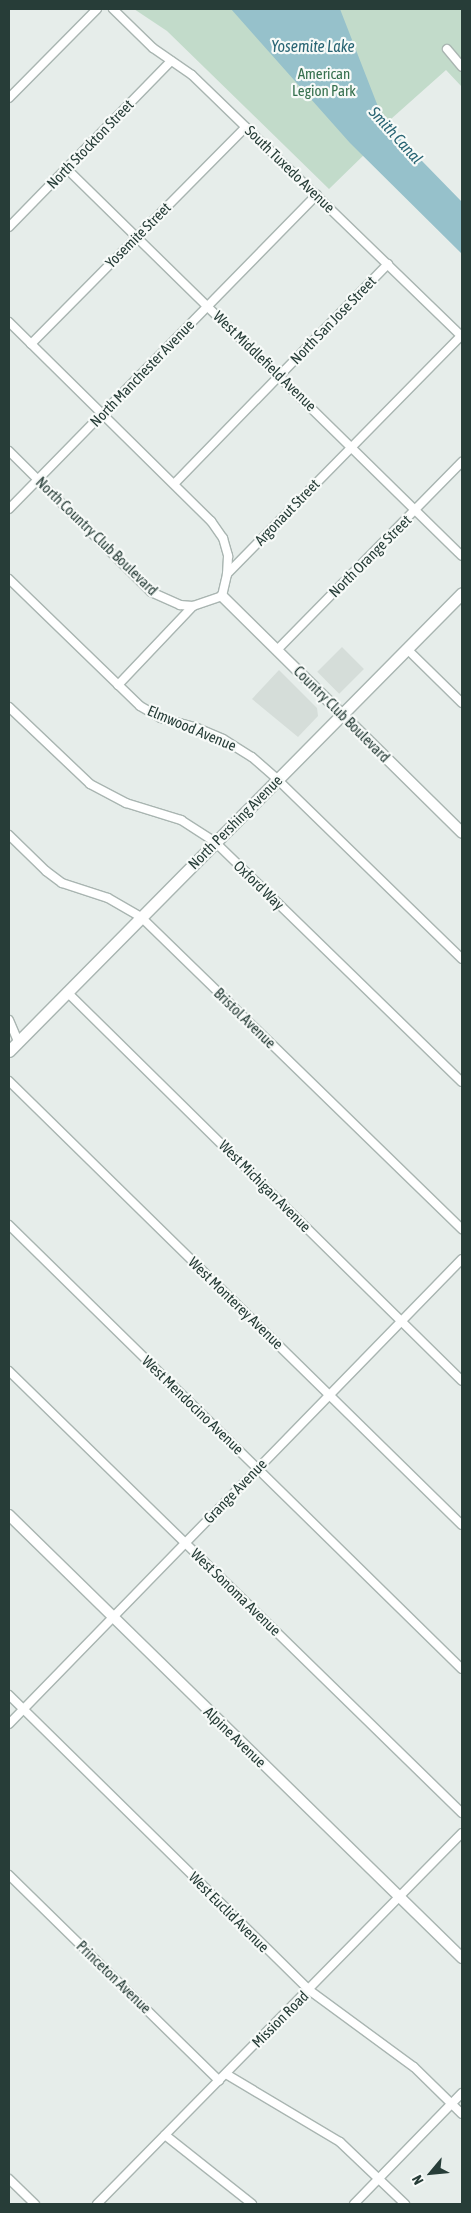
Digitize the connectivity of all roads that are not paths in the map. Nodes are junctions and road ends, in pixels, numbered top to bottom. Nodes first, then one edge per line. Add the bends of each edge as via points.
1 (97, 9) edge
2 (113, 9) edge
3 (447, 49) dead end
4 (171, 61) junction
5 (462, 67) edge
6 (9, 98) edge
7 (246, 127) junction
8 (66, 168) junction
9 (317, 195) junction
10 (9, 227) edge
11 (137, 236) junction
12 (388, 264) junction
13 (208, 306) junction
14 (9, 322) edge
15 (462, 336) edge
16 (31, 344) junction
17 (280, 376) junction
18 (102, 414) junction
19 (352, 446) junction
20 (9, 451) edge
21 (462, 462) edge
22 (38, 480) junction
23 (174, 484) junction
24 (9, 509) edge
25 (416, 509) junction
26 (462, 556) edge
27 (227, 574) junction
28 (9, 579) edge
29 (462, 593) edge
30 (222, 596) junction
31 (193, 606) junction
32 (407, 649) junction
33 (277, 650) junction
34 (118, 685) junction
35 (462, 703) edge
36 (9, 707) edge
37 (341, 714) junction
38 (277, 779) junction
39 (462, 833) edge
40 (9, 835) edge
41 (215, 842) junction
42 (141, 917) junction
43 (462, 959) edge
44 (67, 992) junction
45 (9, 1020) edge
46 (18, 1042) junction
47 (9, 1051) edge
48 (9, 1081) edge
49 (462, 1082) edge
50 (9, 1225) edge
51 (462, 1229) edge
52 (462, 1259) edge
53 (401, 1321) junction
54 (9, 1371) edge
55 (462, 1381) edge
56 (330, 1395) junction
57 (257, 1469) junction
58 (9, 1515) edge
59 (462, 1525) edge
60 (185, 1542) junction
61 (113, 1617) junction
62 (462, 1669) edge
63 (9, 1695) edge
64 (23, 1709) junction
65 (9, 1724) edge
66 (462, 1813) edge
67 (462, 1833) edge
68 (9, 1875) edge
69 (400, 1897) junction
70 (462, 1958) edge
71 (309, 1990) junction
72 (226, 2074) junction
73 (219, 2081) junction
74 (462, 2093) edge
75 (452, 2104) junction
76 (462, 2114) edge
77 (165, 2135) junction
78 (9, 2179) edge
79 (379, 2179) junction
80 (35, 2204) edge
81 (97, 2204) edge
82 (252, 2204) edge
83 (354, 2204) edge
84 (405, 2204) edge

1 - 6 street
2 - 4 street, South Tuxedo Avenue
3 - 5 street
4 - 7 street, South Tuxedo Avenue via 192,75
4 - 8 street, North Stockton Street
7 - 9 street, South Tuxedo Avenue
7 - 11 street, Yosemite Street
8 - 10 street, North Stockton Street
8 - 11 street, West Middlefield Avenue
9 - 12 street, South Tuxedo Avenue
9 - 13 street, North Manchester Avenue
11 - 13 street, West Middlefield Avenue
11 - 16 street, Yosemite Street
12 - 15 street, South Tuxedo Avenue
12 - 17 street, North San Jose Street
13 - 17 street, West Middlefield Avenue
13 - 18 street, North Manchester Avenue
14 - 16 street
15 - 19 street, Argonaut Street
16 - 18 street
17 - 19 street, West Middlefield Avenue
17 - 23 street, North San Jose Street
18 - 22 street, North Manchester Avenue
18 - 23 street
19 - 25 street, West Middlefield Avenue
19 - 27 street, Argonaut Street
20 - 22 street, North Country Club Boulevard
21 - 25 street, North Orange Street
22 - 24 street, North Manchester Avenue
22 - 31 street, North Country Club Boulevard via 151,592 180,605
23 - 27 street via 212,521 223,538 228,556
25 - 26 street, West Middlefield Avenue
25 - 33 street, North Orange Street
27 - 30 street
28 - 34 street, Elmwood Avenue
29 - 32 main road, North Pershing Avenue
30 - 31 street
30 - 33 street, Country Club Boulevard
31 - 34 street
32 - 35 street
32 - 37 main road, North Pershing Avenue
33 - 37 street, Country Club Boulevard
34 - 38 street, Elmwood Avenue via 148,711 223,739 252,757
36 - 41 street, Oxford Way via 90,784 126,803 181,820
37 - 38 main road, North Pershing Avenue
37 - 39 street, Country Club Boulevard
38 - 41 main road, North Pershing Avenue
38 - 43 street, Elmwood Avenue
40 - 42 street, Bristol Avenue via 62,883 108,898
41 - 42 main road, North Pershing Avenue
41 - 49 street, Oxford Way
42 - 44 main road, North Pershing Avenue
42 - 51 street, Bristol Avenue
44 - 46 main road, North Pershing Avenue
44 - 53 street, West Michigan Avenue
45 - 46 street
46 - 47 main road, North Pershing Avenue
48 - 56 street, West Monterey Avenue
50 - 57 street, West Mendocino Avenue
52 - 53 street, Grange Avenue
53 - 55 street, West Michigan Avenue
53 - 56 street, Grange Avenue
54 - 60 street, West Sonoma Avenue
56 - 57 street, Grange Avenue
56 - 59 street, West Monterey Avenue
57 - 60 street, Grange Avenue
57 - 62 street, West Mendocino Avenue
58 - 61 street, Alpine Avenue
60 - 61 street, Grange Avenue
60 - 66 street, West Sonoma Avenue
61 - 64 street, Grange Avenue
61 - 69 street, Alpine Avenue
63 - 64 street, West Euclid Avenue
64 - 65 street, Grange Avenue
64 - 71 street, West Euclid Avenue
67 - 69 street, Mission Road
68 - 73 street, Princeton Avenue
69 - 70 street, Alpine Avenue
69 - 71 street, Mission Road
71 - 72 street, Mission Road
71 - 75 street, West Euclid Avenue via 414,2067
72 - 73 street, Mission Road
72 - 79 street via 340,2142
73 - 77 street, Mission Road
74 - 75 street
75 - 76 street, West Euclid Avenue
75 - 79 street
77 - 81 street, Mission Road
77 - 82 street
78 - 80 street
79 - 83 street
79 - 84 street

